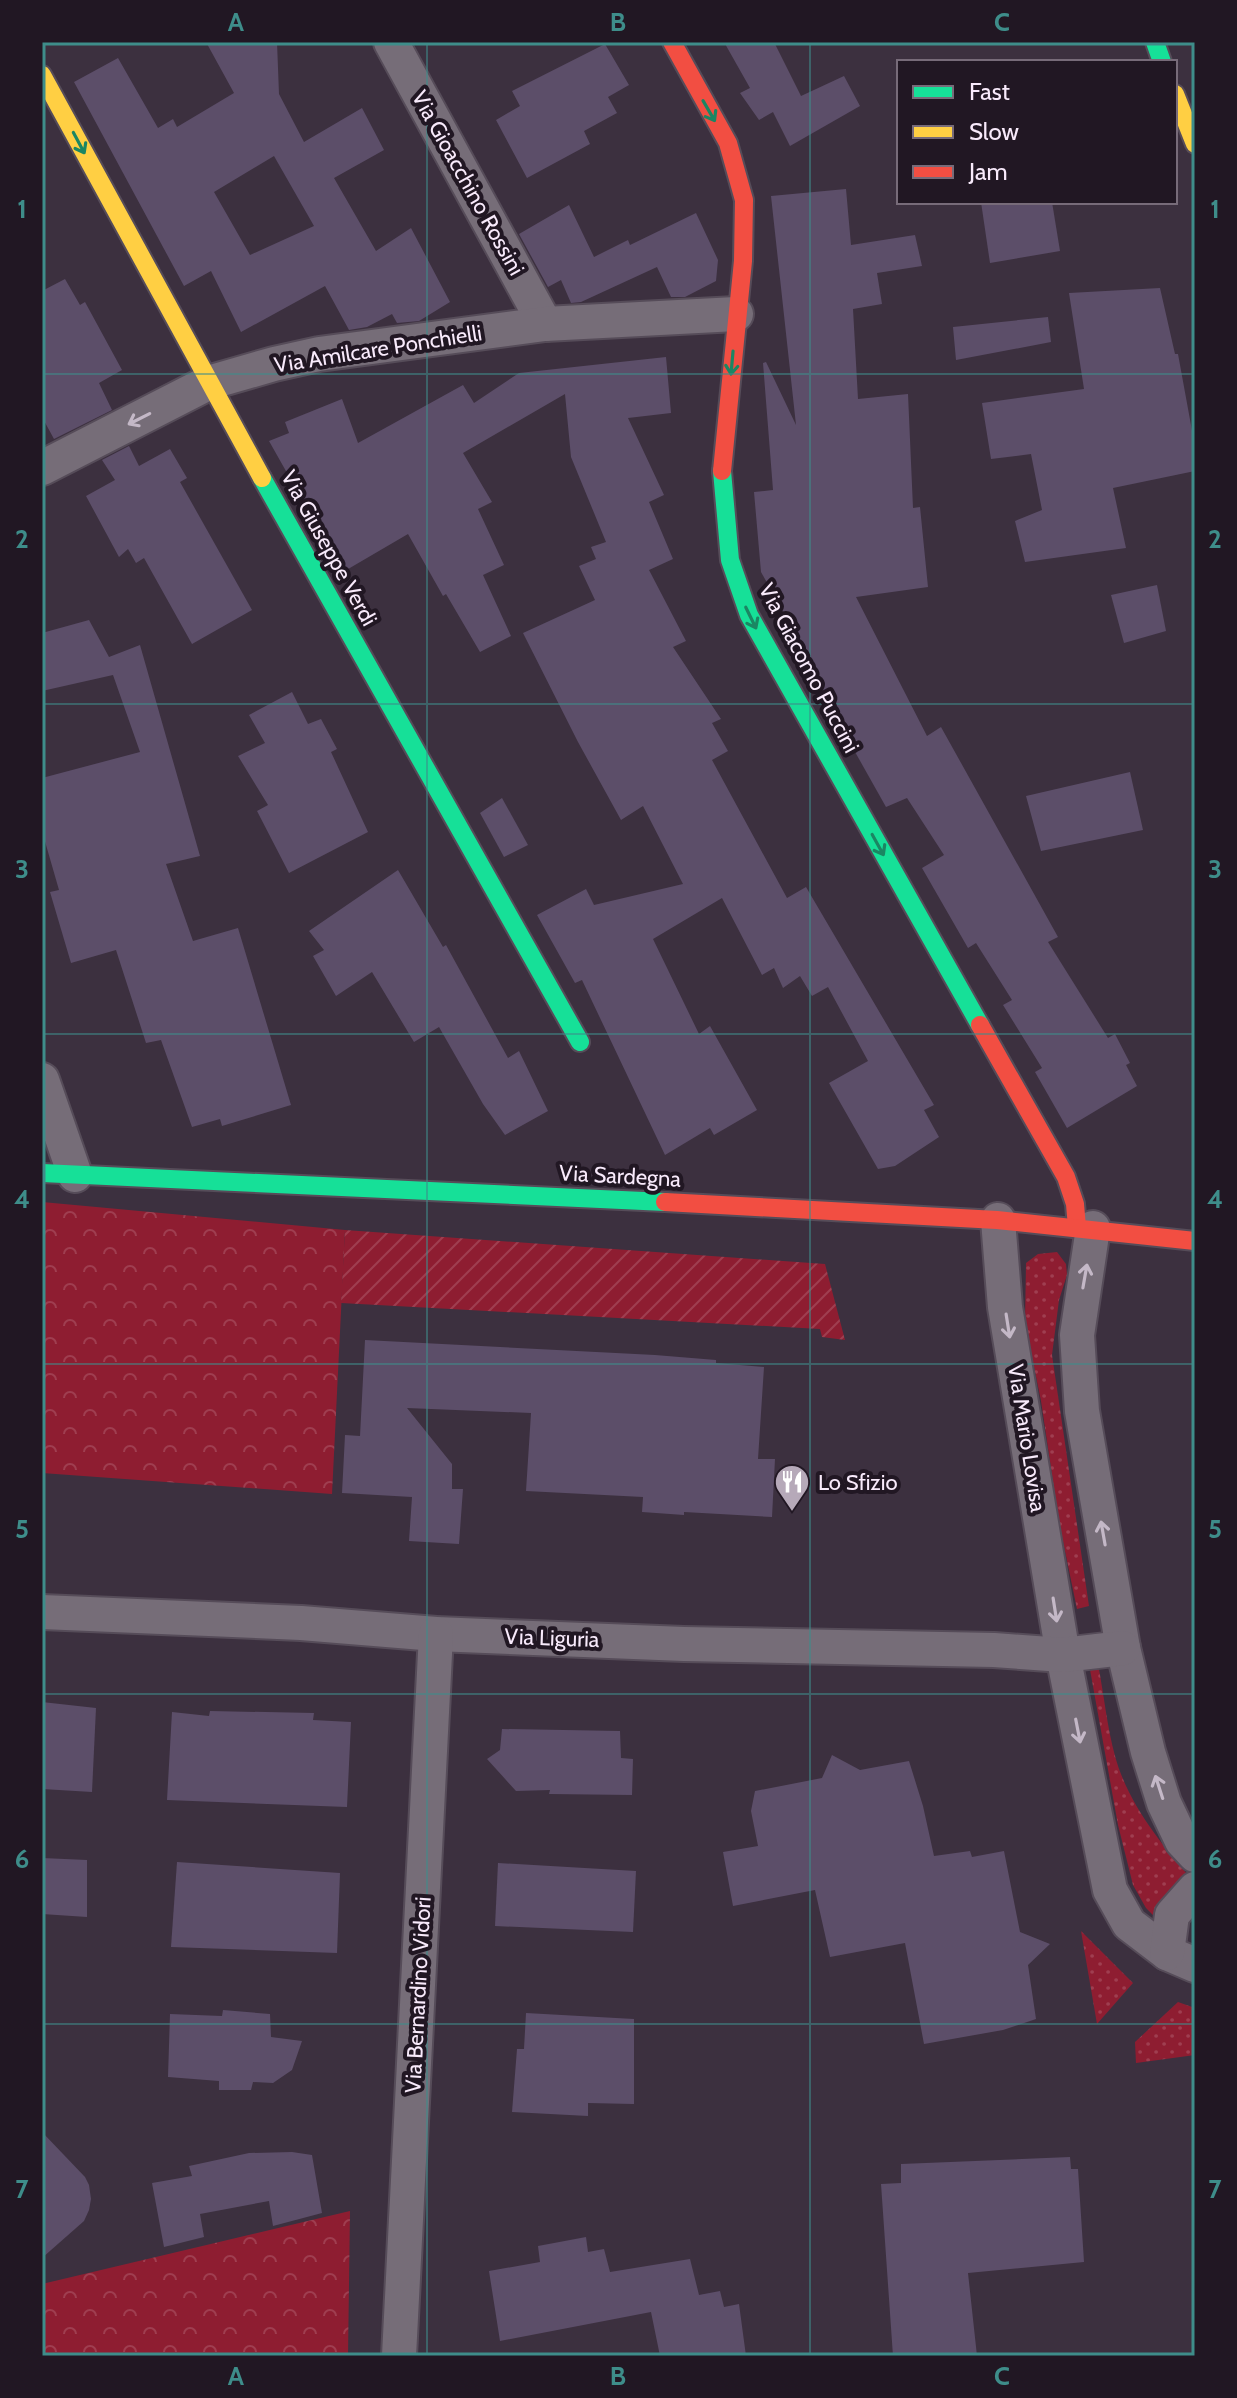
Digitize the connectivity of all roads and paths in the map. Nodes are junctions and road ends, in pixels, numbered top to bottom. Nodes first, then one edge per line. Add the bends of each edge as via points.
1 (391, 42) edge
2 (672, 42) edge
3 (42, 75) edge
4 (1177, 99) edge
5 (1195, 144) edge
6 (736, 314) junction
7 (545, 324) junction
8 (208, 383) junction
9 (42, 468) edge
10 (580, 1042) dead end
11 (42, 1080) edge
12 (58, 1174) edge
13 (998, 1220) junction
14 (1085, 1228) junction
15 (1195, 1241) edge
16 (42, 1612) edge
17 (436, 1634) junction
18 (1123, 1648) junction
19 (1063, 1655) junction
20 (1195, 1855) edge
21 (1195, 1889) edge
22 (1181, 1959) edge
23 (399, 2356) edge

1 - 7 street, Via Gioacchino Rossini
2 -> 6 street, Via Giacomo Puccini via 728,143 744,200
3 -> 8 street, Via Giuseppe Verdi
4 - 5 street
6 - 7 street, Via Amilcare Ponchielli
6 -> 14 street, Via Giacomo Puccini via 721,477 730,560 749,615 1066,1177
7 - 8 street, Via Amilcare Ponchielli via 319,354
8 -> 9 street, Via Amilcare Ponchielli
8 - 10 street, Via Giuseppe Verdi
11 - 12 street
12 - 13 street, Via Sardegna
13 - 14 street, Via Sardegna
13 -> 19 street, Via Mario Lovisa via 1005,1307
14 - 15 street, Via Sardegna
18 -> 14 street via 1077,1374
16 - 17 street, Via Liguria
17 - 19 street, Via Liguria
17 - 23 street, Via Bernardino Vidori
18 - 19 street
20 -> 18 street via 1164,1803
19 -> 22 street, Via Mario Lovisa via 1110,1890 1129,1924
21 - 22 street, Via Mario Lovisa via 1172,1915

